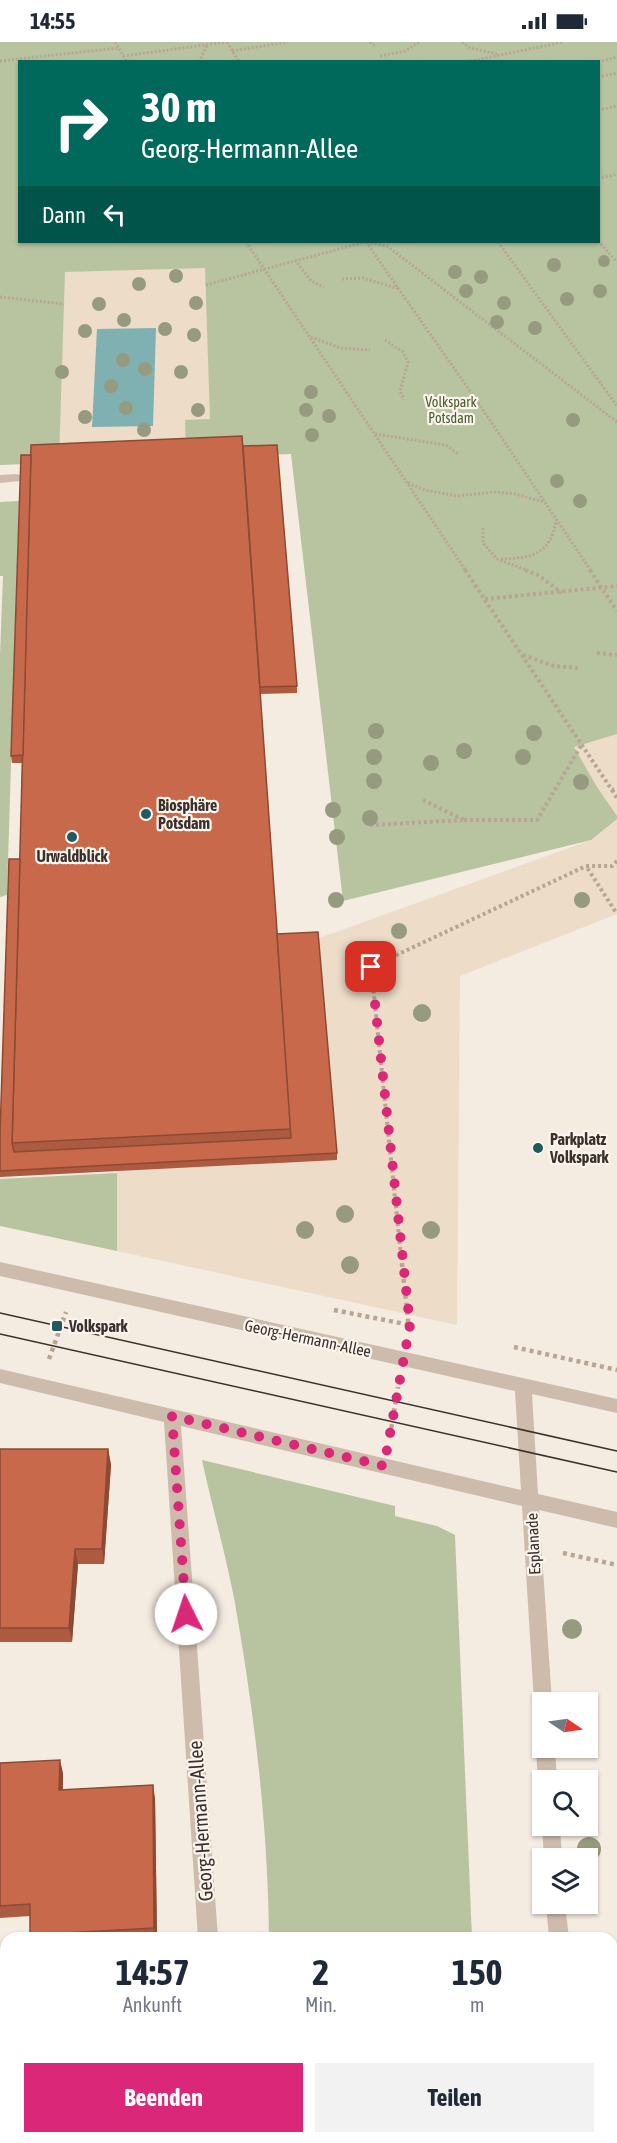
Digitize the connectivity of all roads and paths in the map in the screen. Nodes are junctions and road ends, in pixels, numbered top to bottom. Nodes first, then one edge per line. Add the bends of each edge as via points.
1 (114, 42) edge
2 (227, 42) edge
3 (288, 42) edge
4 (370, 42) edge
5 (419, 42) edge
6 (462, 42) edge
7 (564, 42) edge
8 (207, 45) junction
9 (376, 46) dead end
10 (118, 48) junction
11 (232, 51) junction
12 (501, 55) junction
13 (123, 56) junction
14 (380, 56) dead end
15 (617, 57) edge
16 (126, 60) edge
17 (201, 60) edge
18 (238, 60) edge
19 (476, 60) edge
20 (0, 61) edge
21 (600, 61) edge
22 (617, 73) edge
23 (600, 77) edge
24 (617, 106) edge
25 (600, 110) edge
26 (617, 174) edge
27 (600, 178) edge
28 (247, 243) edge
29 (254, 243) edge
30 (362, 243) edge
31 (367, 243) edge
32 (371, 243) edge
33 (499, 243) edge
34 (600, 243) edge
35 (251, 249) junction
36 (295, 260) junction
37 (617, 262) edge
38 (264, 268) junction
39 (342, 279) dead end
40 (206, 285) dead end
41 (324, 287) dead end
42 (399, 289) junction
43 (0, 297) edge
44 (64, 304) dead end
45 (310, 337) junction
46 (385, 340) dead end
47 (370, 350) dead end
48 (423, 396) dead end
49 (404, 400) dead end
50 (617, 406) edge
51 (481, 407) junction
52 (617, 422) edge
53 (375, 434) junction
54 (458, 454) dead end
55 (16, 478) dead end
56 (0, 479) edge
57 (408, 483) junction
58 (545, 502) junction
59 (557, 520) junction
60 (483, 528) dead end
61 (497, 559) junction
62 (617, 586) edge
63 (603, 589) junction
64 (562, 593) junction
65 (485, 599) junction
66 (617, 611) edge
67 (597, 653) dead end
68 (522, 655) junction
69 (617, 655) edge
70 (578, 668) dead end
71 (582, 744) junction
72 (617, 789) edge
73 (612, 790) junction
74 (617, 798) edge
75 (423, 800) dead end
76 (464, 820) junction
77 (370, 825) dead end
78 (617, 861) edge
79 (586, 866) junction
80 (617, 914) edge
81 (0, 1269) edge
82 (514, 1347) dead end
83 (404, 1359) junction
84 (617, 1370) edge
85 (0, 1376) edge
86 (523, 1385) junction
87 (617, 1406) edge
88 (172, 1416) junction
89 (384, 1466) junction
90 (530, 1500) junction
91 (617, 1520) edge
92 (533, 1546) junction
93 (617, 1565) edge
94 (542, 1692) edge
95 (557, 1914) edge
96 (208, 1932) edge
97 (558, 1932) edge

1 - 10 path
2 - 8 path
2 - 11 path
3 - 11 path
4 - 9 path
5 - 14 path via 405,51
6 - 12 path via 470,48
7 - 12 path
8 - 13 path
8 - 17 path
10 - 13 path
10 - 20 path
11 - 18 path
12 - 19 path
13 - 16 path
15 - 21 path
22 - 23 path
24 - 25 path
26 - 27 path
28 - 35 path
29 - 35 path
30 - 36 path
31 - 42 path
32 - 52 path via 387,246
33 - 50 path
34 - 37 path
35 - 38 path
36 - 38 path
36 - 41 path via 311,281
38 - 40 path
38 - 45 path
39 - 42 path via 374,280
42 - 51 path
43 - 44 path
45 - 47 path via 340,348
45 - 53 path
46 - 49 path via 403,352 408,363 400,391
48 - 51 path via 440,396
51 - 58 path
53 - 54 path via 440,444
53 - 57 path
55 - 56 street
57 - 58 path via 457,496 495,492
57 - 65 path
58 - 59 path
59 - 61 path via 551,542 541,551 516,559
59 - 63 path
60 - 61 path via 483,543
61 - 64 path via 538,574
62 - 63 path
63 - 64 path
63 - 66 path
64 - 65 path
65 - 68 path
67 - 69 path
68 - 70 path via 554,666
68 - 71 path
71 - 73 path
71 - 76 path via 537,820
72 - 73 path
73 - 74 path
75 - 76 path
76 - 77 path
78 - 79 path via 612,866
79 - 80 path
79 - 83 path via 371,967 410,1325
81 - 83 street, Georg-Hermann-Allee
82 - 84 path
83 - 86 street, Georg-Hermann-Allee
83 - 89 path
85 - 88 street
86 - 87 street, Georg-Hermann-Allee
86 - 90 street, Esplanade
88 - 89 street
88 - 96 street, Georg-Hermann-Allee
89 - 90 street
90 - 91 street
90 - 92 street, Esplanade
92 - 93 path
92 - 94 street, Esplanade
95 - 97 street

